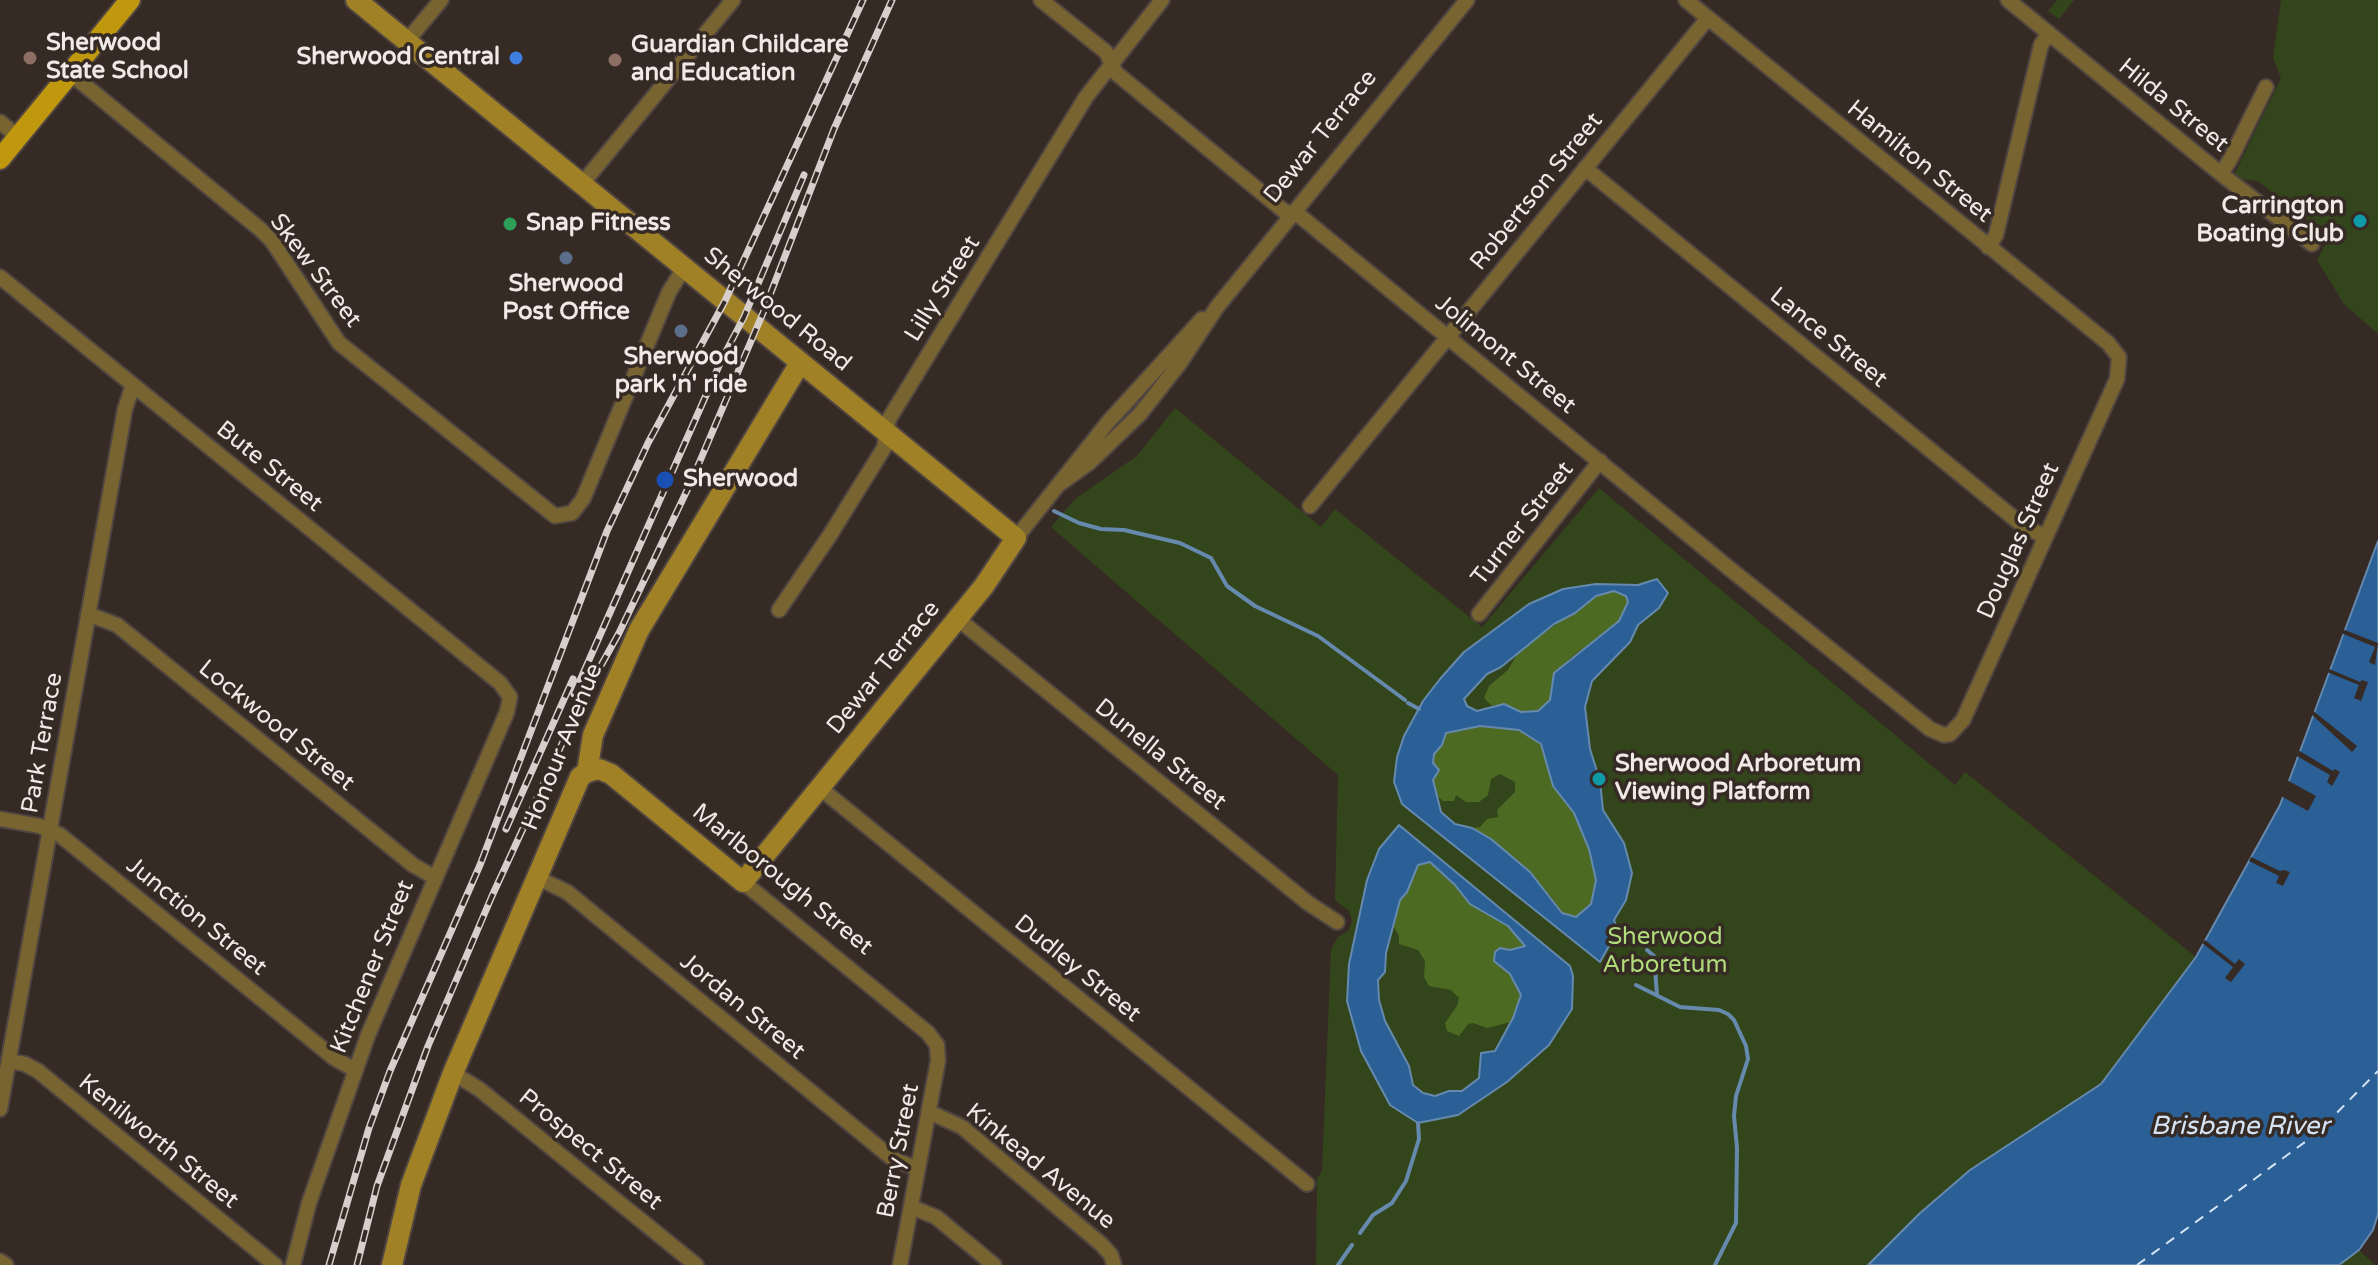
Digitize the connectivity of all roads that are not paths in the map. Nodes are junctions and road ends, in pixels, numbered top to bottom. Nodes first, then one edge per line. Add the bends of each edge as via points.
1 (130, 0) edge
2 (356, 0) edge
3 (441, 0) edge
4 (733, 0) edge
5 (1041, 0) edge
6 (1162, 0) edge
7 (1467, 0) edge
8 (1686, 0) edge
9 (2008, 0) edge
10 (1708, 18) junction
11 (2049, 33) junction
12 (407, 41) junction
13 (1111, 63) junction
14 (70, 73) junction
15 (2266, 87) dead end
16 (0, 122) edge
17 (18, 137) junction
18 (0, 159) edge
19 (1585, 168) junction
20 (2221, 174) junction
21 (582, 184) junction
22 (1292, 213) junction
23 (2312, 244) dead end
24 (1988, 247) junction
25 (684, 268) junction
26 (0, 277) edge
27 (1448, 336) junction
28 (2120, 362) joint
29 (800, 363) junction
30 (133, 385) junction
31 (886, 433) junction
32 (1600, 461) junction
33 (1310, 506) dead end
34 (2045, 537) junction
35 (1016, 538) junction
36 (779, 610) dead end
37 (88, 614) junction
38 (1479, 614) dead end
39 (958, 619) junction
40 (508, 692) joint
41 (1950, 734) joint
42 (587, 772) junction
43 (820, 788) junction
44 (0, 819) edge
45 (50, 830) junction
46 (434, 877) junction
47 (538, 878) junction
48 (743, 882) junction
49 (1337, 922) dead end
50 (937, 1045) joint
51 (9, 1061) junction
52 (355, 1070) junction
53 (453, 1073) junction
54 (0, 1109) edge
55 (929, 1112) junction
56 (918, 1169) junction
57 (1307, 1184) dead end
58 (911, 1207) junction
59 (0, 1261) edge
60 (6, 1265) edge
61 (275, 1265) edge
62 (293, 1265) edge
63 (392, 1265) edge
64 (696, 1265) edge
65 (900, 1265) edge
66 (994, 1265) edge
67 (1114, 1265) edge

1 - 14 main road
2 - 12 street, Sherwood Road
3 - 12 street
4 - 21 street
5 - 13 street, Jolimont Street via 1106,52
6 - 13 street, Lilly Street
7 - 22 street, Dewar Terrace
8 - 10 street, Hamilton Street
9 - 11 street, Hilda Street
10 - 19 street, Robertson Street
10 - 24 street, Hamilton Street
11 - 20 street, Hilda Street
11 - 24 street via 2041,43 1996,235
12 - 21 street, Sherwood Road
13 - 22 street, Jolimont Street via 1116,73
13 - 31 street, Lilly Street via 889,419
14 - 17 main road
14 - 25 street, Skew Street via 272,241 339,343 555,516 567,516 583,499
15 - 20 street
16 - 17 street
17 - 18 main road
19 - 27 street, Robertson Street
19 - 34 street, Lance Street via 2021,524
20 - 23 street, Hilda Street
21 - 25 street, Sherwood Road
22 - 27 street, Jolimont Street
22 - 35 street, Dewar Terrace via 1217,307 1082,453
24 - 28 street, Hamilton Street via 2108,343
25 - 29 street, Sherwood Road
26 - 30 street, Bute Street
27 - 32 street, Jolimont Street
27 - 33 street, Robertson Street
28 - 34 street, Douglas Street
29 - 31 street, Sherwood Road
29 - 42 street, Honour Avenue via 639,630 593,735
30 - 37 street, Park Terrace
30 - 40 street, Bute Street
31 - 35 street, Sherwood Road
31 - 36 street, Lilly Street via 884,448
32 - 38 street, Turner Street
32 - 41 street, Jolimont Street via 1930,729
34 - 41 street, Douglas Street via 1963,720
35 - 39 street, Dewar Terrace
37 - 45 street, Park Terrace
37 - 46 street, Lockwood Street via 117,625
39 - 43 street, Dewar Terrace
39 - 49 street, Dunella Street
40 - 46 street, Kitchener Street via 507,712
42 - 47 street, Honour Avenue via 580,777
42 - 48 street, Marlborough Street via 611,774
43 - 48 street, Dewar Terrace
43 - 57 street, Dudley Street
44 - 45 street, Junction Street
45 - 51 street, Park Terrace
45 - 52 street, Junction Street
46 - 52 street, Kitchener Street
47 - 53 street, Honour Avenue
47 - 56 street, Jordan Street via 567,892 893,1159
48 - 50 street, Marlborough Street
50 - 55 street, Berry Street
51 - 54 street, Park Terrace
51 - 61 street, Kenilworth Street via 38,1071
52 - 62 street, Kitchener Street
53 - 63 street, Honour Avenue via 411,1185
53 - 64 street, Prospect Street
55 - 56 street, Berry Street
55 - 67 street, Kinkead Avenue via 962,1127 1101,1244
56 - 58 street, Berry Street
58 - 65 street, Berry Street
58 - 66 street via 931,1214
59 - 60 street

